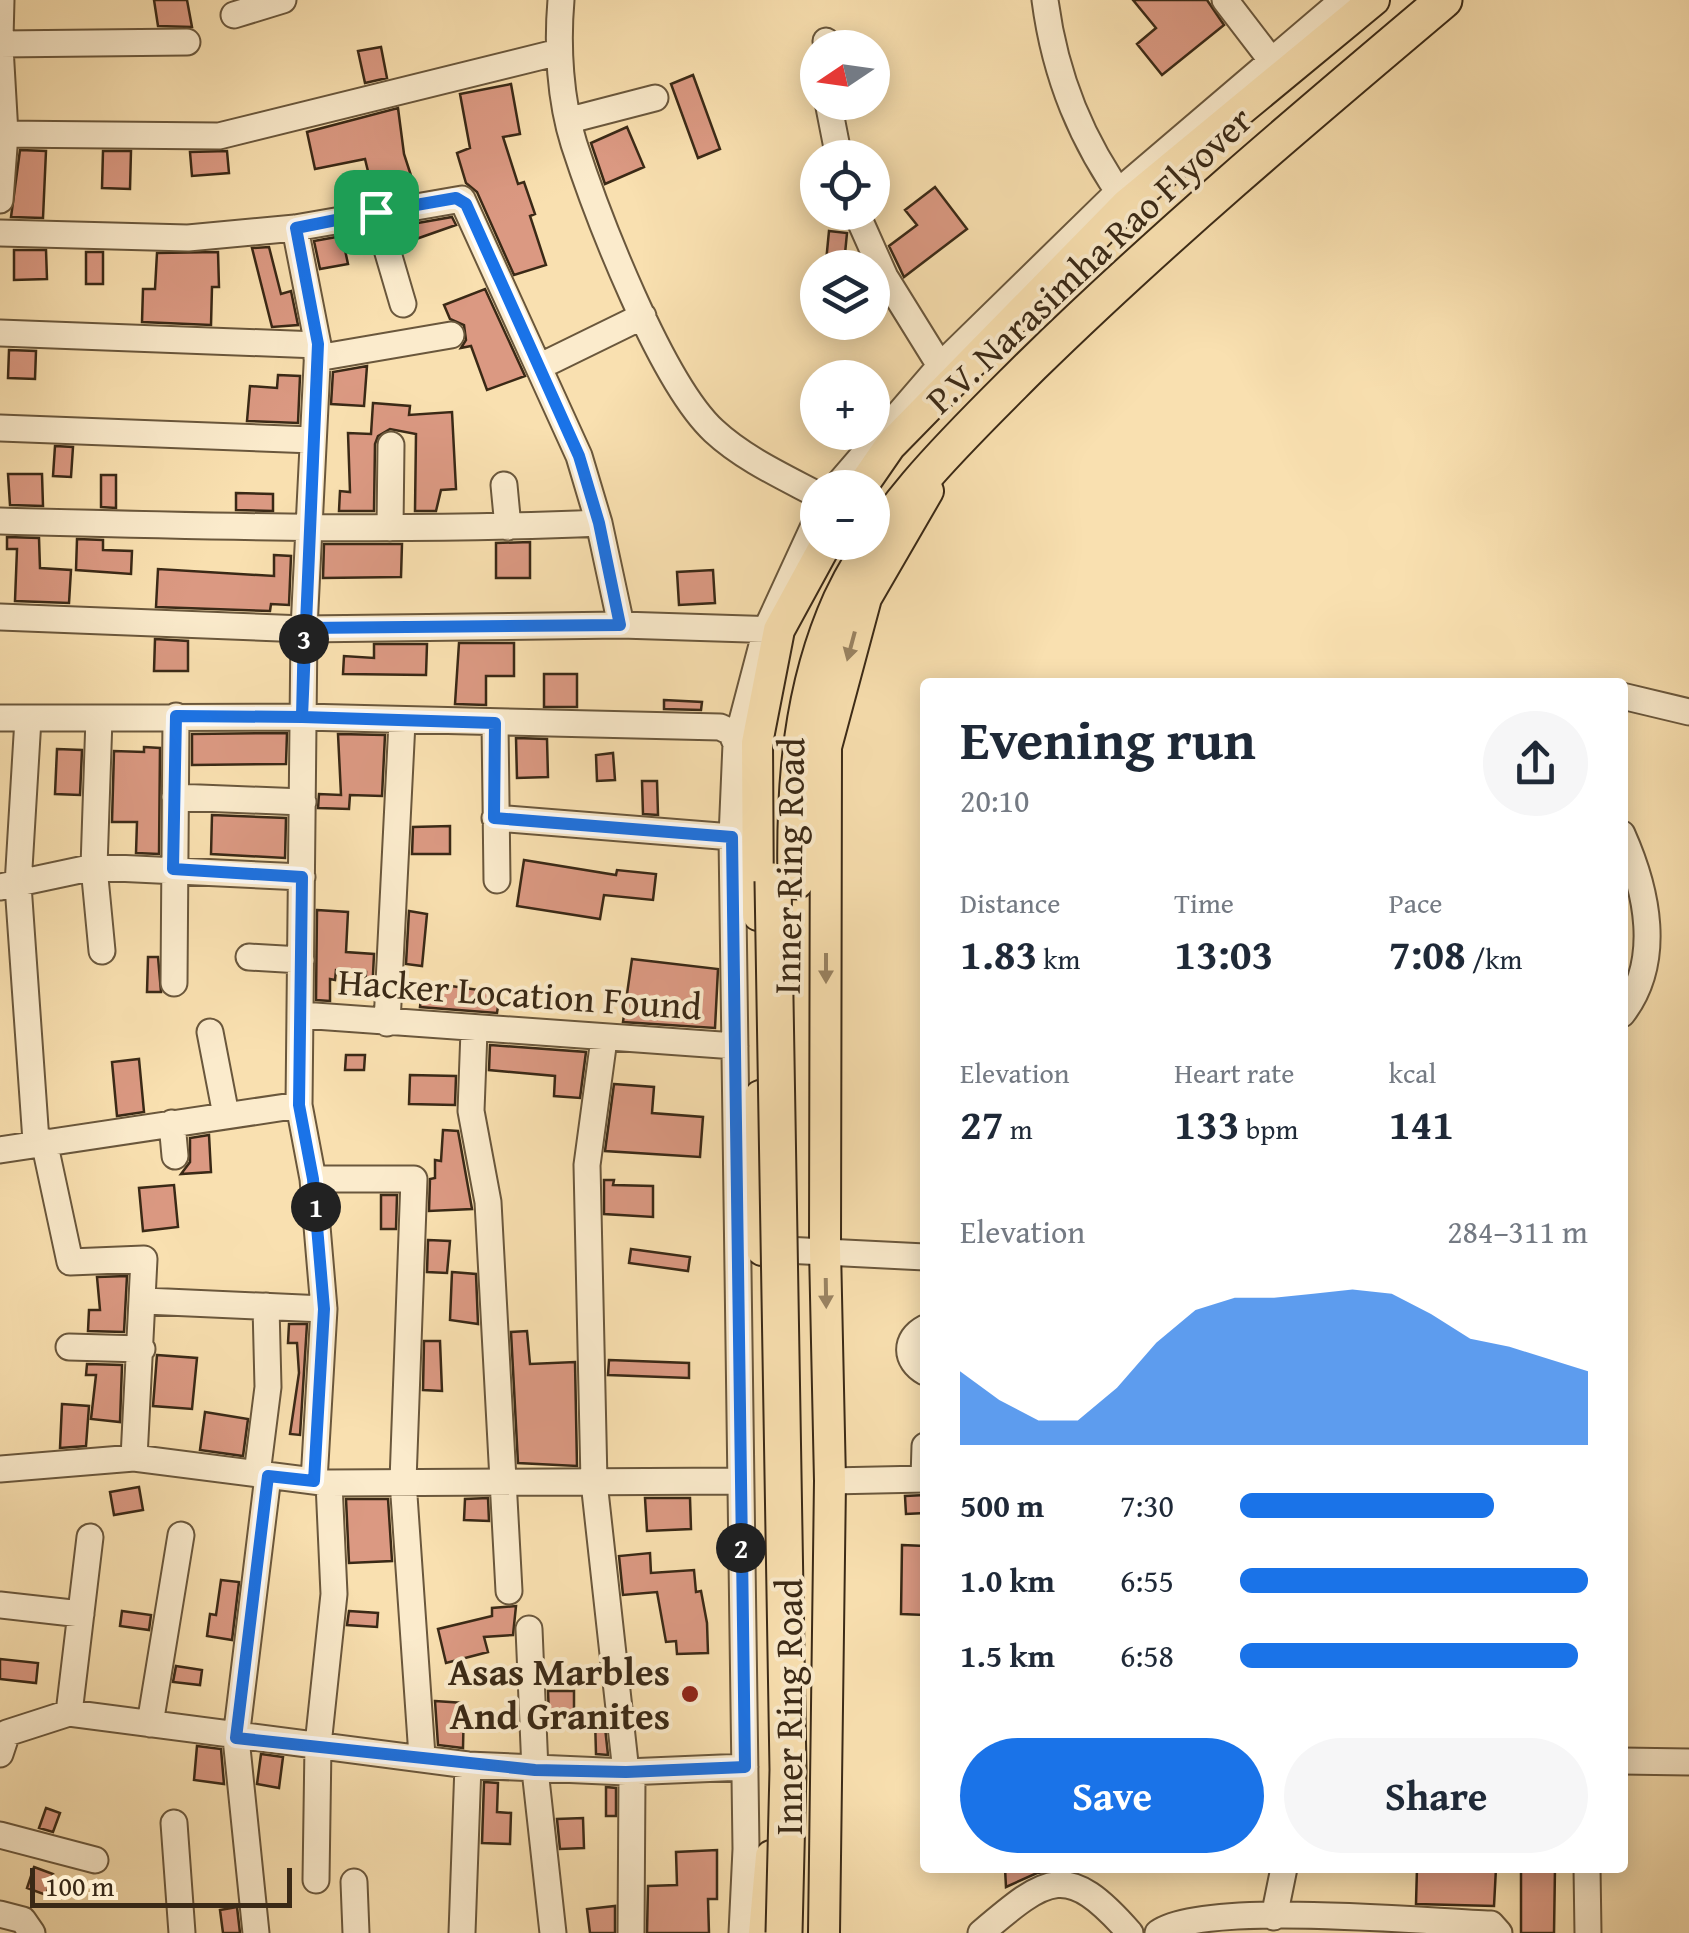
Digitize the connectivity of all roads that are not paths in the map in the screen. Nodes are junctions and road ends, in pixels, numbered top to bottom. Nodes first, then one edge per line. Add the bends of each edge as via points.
1 (1, 0) edge
2 (282, 0) edge
3 (561, 0) edge
4 (1045, 0) edge
5 (1225, 0) edge
6 (1343, 0) edge
7 (1374, 0) edge
8 (1410, 0) edge
9 (1444, 0) edge
10 (1465, 0) edge
11 (234, 15) dead end
12 (187, 42) dead end
13 (0, 43) edge
14 (559, 52) junction
15 (1271, 60) junction
16 (656, 98) dead end
17 (570, 120) junction
18 (2, 134) edge
19 (1123, 198) junction
20 (0, 200) edge
21 (376, 212) junction
22 (296, 228) junction
23 (864, 230) edge
24 (0, 233) edge
25 (402, 304) dead end
26 (643, 316) junction
27 (0, 333) edge
28 (452, 336) dead end
29 (317, 352) junction
30 (550, 361) dead end
31 (946, 375) junction
32 (0, 428) edge
33 (313, 440) junction
34 (390, 445) dead end
35 (854, 470) edge
36 (873, 470) edge
37 (890, 484) edge
38 (504, 486) dead end
39 (800, 486) edge
40 (0, 521) edge
41 (599, 523) junction
42 (508, 527) junction
43 (390, 528) junction
44 (308, 529) junction
45 (800, 560) edge
46 (816, 560) edge
47 (839, 560) edge
48 (0, 616) edge
49 (620, 625) junction
50 (304, 628) junction
51 (772, 630) junction
52 (1628, 697) edge
53 (1689, 712) edge
54 (176, 716) junction
55 (302, 717) junction
56 (0, 718) edge
57 (99, 718) junction
58 (28, 719) junction
59 (402, 722) junction
60 (495, 723) junction
61 (736, 744) junction
62 (175, 797) junction
63 (303, 802) junction
64 (494, 818) junction
65 (732, 837) junction
66 (1628, 847) edge
67 (94, 867) junction
68 (173, 869) junction
69 (302, 877) junction
70 (497, 880) dead end
71 (9, 886) edge
72 (102, 952) dead end
73 (250, 956) dead end
74 (301, 960) junction
75 (174, 983) dead end
76 (1628, 1004) edge
77 (300, 1015) junction
78 (387, 1023) junction
79 (474, 1031) junction
80 (210, 1032) dead end
81 (604, 1039) junction
82 (735, 1046) junction
83 (299, 1105) junction
84 (226, 1115) junction
85 (172, 1123) junction
86 (40, 1141) junction
87 (0, 1150) edge
88 (175, 1156) dead end
89 (313, 1179) junction
90 (762, 1248) junction
91 (825, 1249) junction
92 (920, 1257) edge
93 (146, 1301) junction
94 (266, 1306) junction
95 (324, 1309) junction
96 (920, 1332) edge
97 (69, 1347) dead end
98 (142, 1349) junction
99 (920, 1368) edge
100 (134, 1458) junction
101 (0, 1469) edge
102 (263, 1475) junction
103 (920, 1478) edge
104 (403, 1480) junction
105 (506, 1480) junction
106 (740, 1481) junction
107 (830, 1481) junction
108 (322, 1482) junction
109 (594, 1482) junction
110 (181, 1535) dead end
111 (90, 1538) dead end
112 (510, 1591) dead end
113 (0, 1605) edge
114 (81, 1614) junction
115 (529, 1629) dead end
116 (69, 1713) junction
117 (150, 1724) junction
118 (236, 1738) junction
119 (2, 1740) edge
120 (318, 1746) junction
121 (422, 1756) junction
122 (1628, 1761) edge
123 (1689, 1762) edge
124 (468, 1765) junction
125 (745, 1767) junction
126 (535, 1770) junction
127 (626, 1772) junction
128 (174, 1824) dead end
129 (0, 1835) edge
130 (94, 1860) dead end
131 (1283, 1873) edge
132 (1586, 1873) edge
133 (316, 1880) dead end
134 (354, 1882) dead end
135 (0, 1914) edge
136 (1274, 1918) junction
137 (32, 1933) edge
138 (182, 1933) edge
139 (256, 1933) edge
140 (356, 1933) edge
141 (462, 1933) edge
142 (553, 1933) edge
143 (631, 1933) edge
144 (742, 1933) edge
145 (764, 1933) edge
146 (784, 1933) edge
147 (806, 1933) edge
148 (824, 1933) edge
149 (981, 1933) edge
150 (1130, 1933) edge
151 (1158, 1933) edge
152 (1499, 1933) edge
153 (1588, 1933) edge

1 - 13 street
2 - 11 street
3 - 14 street
4 - 19 street via 1062,86 1087,143
5 - 15 street
6 - 15 street
7 - 19 main road
8 - 37 highway, P.V. Narasimha Rao Flyover via 1148,223 944,422
9 - 147 highway, P.V. Narasimha Rao Flyover via 1163,239 970,427 881,531 825,640 804,729 795,834 810,1769
10 -> 91 main road, Inner Ring Road via 1168,252 926,494 866,598 826,746
12 - 13 street
13 - 18 street
14 - 17 street
14 - 18 street via 219,136
15 - 19 street
16 - 17 street
17 - 26 street
18 - 20 street
19 - 31 main road
21 - 22 street
21 - 25 street
21 - 41 street via 456,198 466,204 579,456
22 - 24 street via 188,238
22 - 29 street
23 - 31 street
26 - 30 street
26 - 39 street via 676,381 713,430
27 - 29 street
28 - 29 street
29 - 33 street
31 - 35 street
31 - 36 main road
32 - 33 street
33 - 44 street
34 - 43 street
38 - 42 street
40 - 44 street
41 - 42 street
41 - 49 street
42 - 43 street
43 - 44 street
44 - 50 street
45 - 51 street
46 - 51 main road, Inner Ring Road
47 - 146 highway, bridge via 791,679 773,836 788,1770
48 - 50 street
49 - 50 street
49 - 51 street
50 - 55 street
51 - 61 street
51 - 90 main road, Inner Ring Road via 757,744
52 - 53 street
54 - 55 street
54 - 57 street
54 - 62 street
55 - 59 street
55 - 63 street
56 - 58 street
57 - 58 street
57 - 67 street
58 - 71 street
59 - 60 street
59 - 78 street
60 - 61 street via 720,727
60 - 64 street
61 - 65 street
62 - 63 street
62 - 68 street
63 - 69 street
64 - 65 street
64 - 70 street
65 - 82 street
66 - 76 street via 1647,923 1646,972
67 - 68 street
67 - 71 street
67 - 72 street
68 - 69 street
68 - 75 street
69 - 74 street
71 - 86 street
73 - 74 street
74 - 77 street
77 - 78 street, Hacker Location Found
77 - 83 street
78 - 79 street, Hacker Location Found
79 - 81 street, Hacker Location Found
79 - 105 street via 472,1111 488,1202
80 - 84 street
81 - 82 street, Hacker Location Found
81 - 109 street via 588,1165
82 - 106 street
83 - 84 street
83 - 89 street
84 - 85 street
85 - 86 street
85 - 88 street
86 - 87 street
86 - 93 street via 70,1262 144,1260
89 - 95 street
89 - 104 street via 414,1179
90 - 91 street
90 - 145 main road, Inner Ring Road via 770,1746
91 - 92 street
91 -> 107 main road, Inner Ring Road
93 - 94 street
93 - 98 street
94 - 95 street
94 - 102 street
95 - 108 street
96 - 99 street via 909,1352
97 - 98 street
98 - 100 street
100 - 101 street
100 - 102 street
102 - 108 street
102 - 118 street
103 - 107 street
104 - 105 street
104 - 108 street
104 - 121 street
105 - 109 street
105 - 112 street
106 - 109 street
106 - 125 street
107 - 148 main road, Inner Ring Road
108 - 120 street via 334,1594
109 - 127 street
110 - 117 street
111 - 114 street
113 - 114 street
114 - 116 street
115 - 126 street
116 - 117 street
116 - 119 street
117 - 118 street
118 - 120 street
118 - 139 street
120 - 121 street
120 - 133 street
121 - 124 street
122 - 123 street
124 - 126 street
124 - 141 street
125 - 127 street
125 - 144 street
126 - 127 street
126 - 142 street
127 - 143 street via 632,1779
128 - 138 street
129 - 130 street
131 - 136 street
132 - 153 street
134 - 140 street
135 - 137 street via 22,1920
136 - 151 street via 1230,1916
136 - 152 street via 1491,1924
149 - 150 street via 1027,1894 1081,1886

